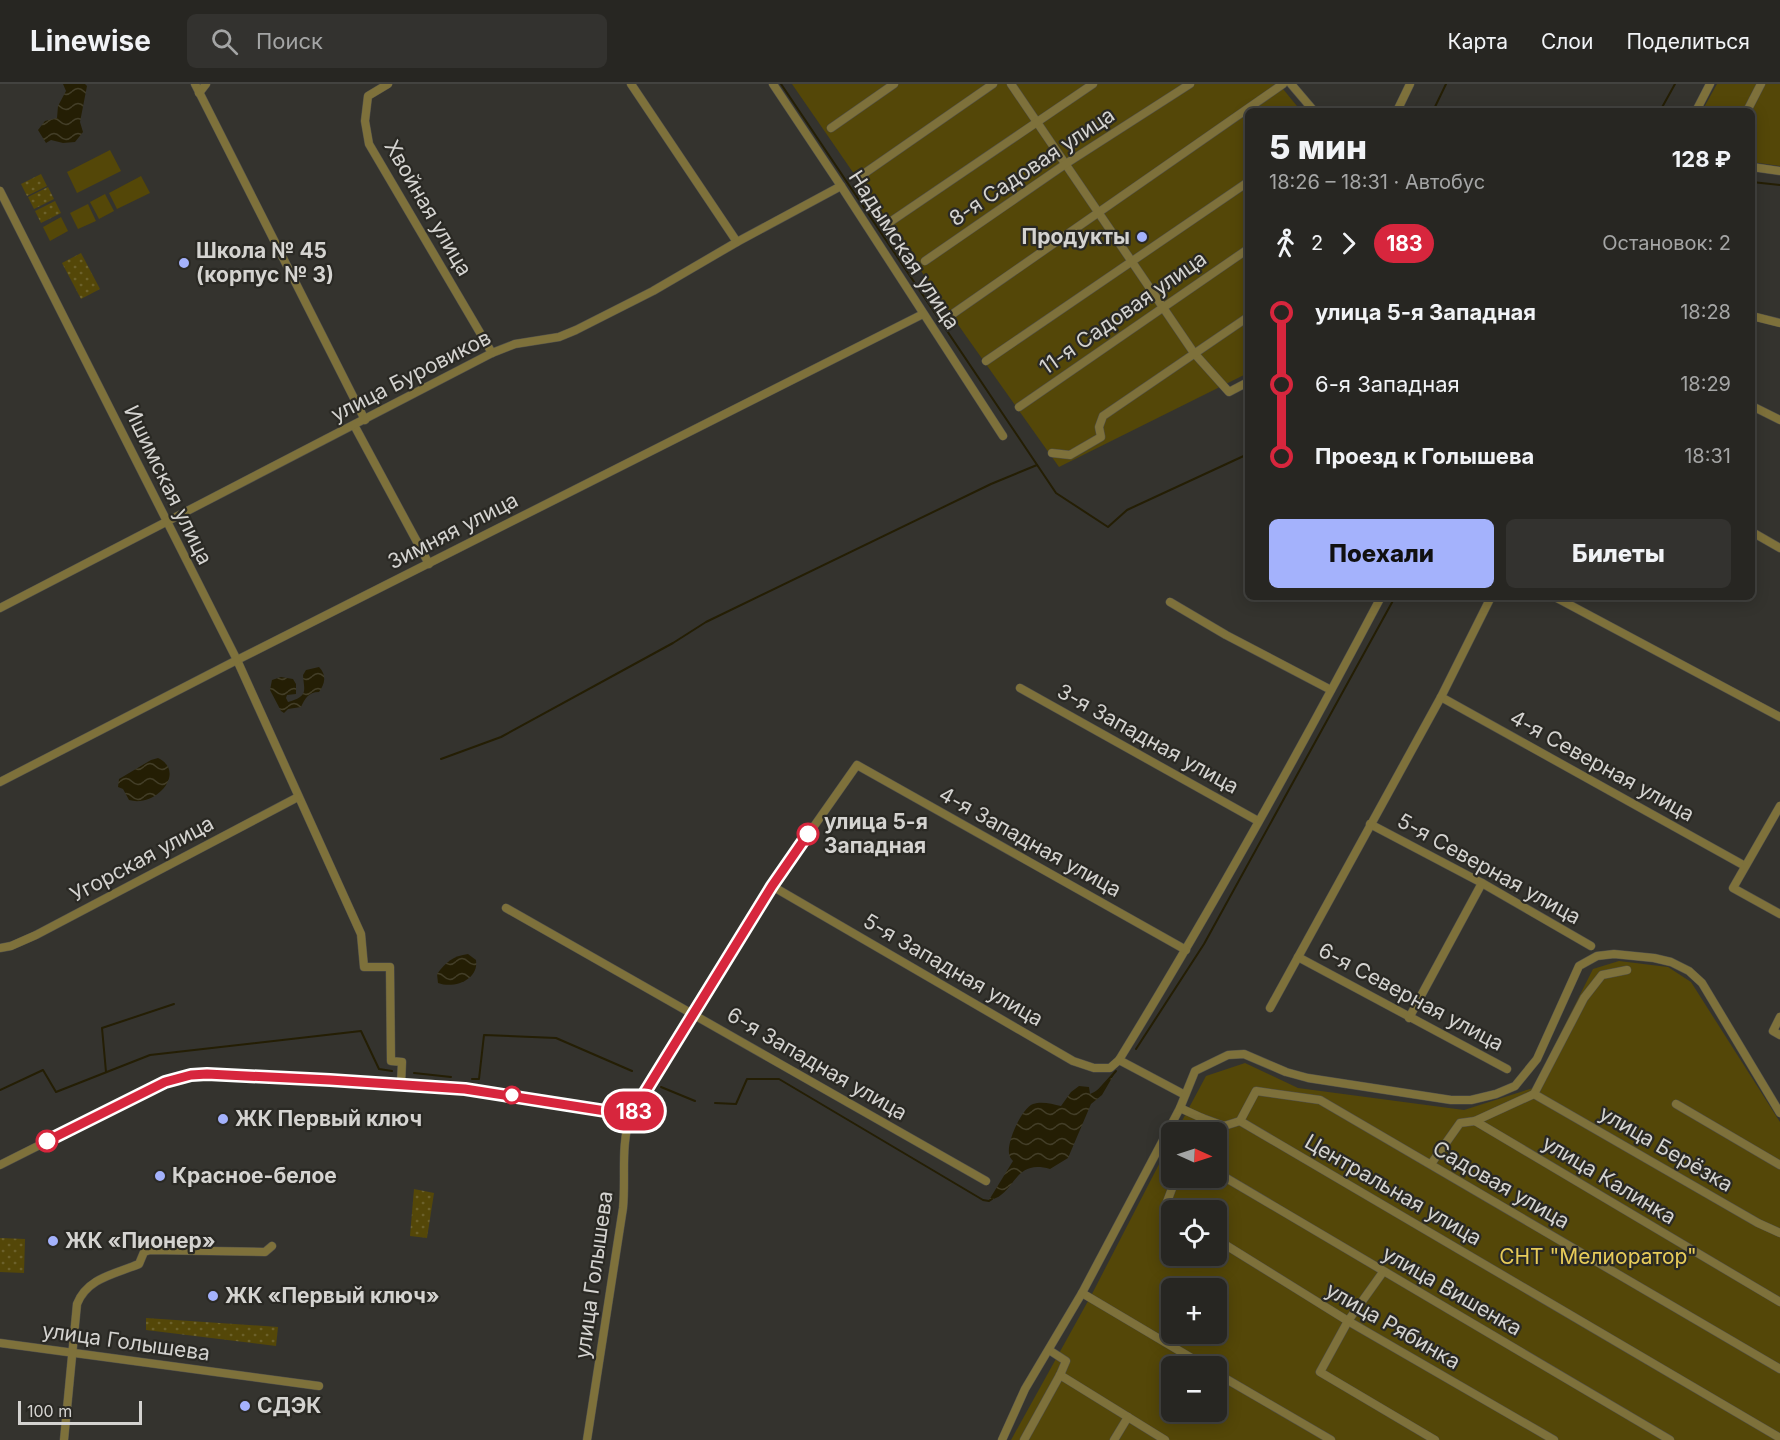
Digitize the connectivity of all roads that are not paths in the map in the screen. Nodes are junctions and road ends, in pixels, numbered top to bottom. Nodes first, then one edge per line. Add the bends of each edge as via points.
1 (195, 84) edge
2 (206, 84) edge
3 (388, 84) edge
4 (631, 84) edge
5 (773, 84) edge
6 (894, 84) edge
7 (993, 84) edge
8 (1011, 84) edge
9 (1093, 84) edge
10 (1190, 84) edge
11 (1283, 84) edge
12 (1292, 84) edge
13 (1410, 84) edge
14 (1710, 84) edge
15 (1761, 84) edge
16 (199, 93) junction
17 (1249, 108) edge
18 (1312, 108) edge
19 (1398, 108) edge
20 (1698, 108) edge
21 (1749, 108) edge
22 (1245, 111) edge
23 (1037, 122) junction
24 (831, 128) dead end
25 (1066, 163) junction
26 (1755, 167) edge
27 (1780, 171) edge
28 (862, 175) dead end
29 (1245, 184) edge
30 (841, 186) junction
31 (0, 191) edge
32 (1100, 213) junction
33 (890, 222) dead end
34 (737, 242) junction
35 (1245, 251) edge
36 (925, 261) dead end
37 (1132, 261) junction
38 (1163, 307) junction
39 (954, 313) dead end
40 (923, 314) junction
41 (1755, 317) edge
42 (1245, 319) edge
43 (1780, 323) edge
44 (492, 353) junction
45 (1194, 353) junction
46 (986, 361) dead end
47 (1245, 384) edge
48 (1019, 407) dead end
49 (1755, 408) edge
50 (365, 420) junction
51 (1780, 420) edge
52 (354, 425) junction
53 (1003, 436) dead end
54 (1052, 453) dead end
55 (166, 522) junction
56 (1755, 534) edge
57 (1780, 548) edge
58 (429, 564) junction
59 (1379, 600) edge
60 (1490, 600) edge
61 (1561, 600) edge
62 (1170, 602) dead end
63 (0, 608) edge
64 (237, 660) junction
65 (1020, 688) dead end
66 (1332, 690) junction
67 (1441, 697) junction
68 (1780, 717) edge
69 (857, 765) joint
70 (0, 782) edge
71 (298, 797) junction
72 (1780, 806) edge
73 (1258, 821) junction
74 (1370, 824) junction
75 (1745, 866) junction
76 (1482, 883) junction
77 (772, 886) junction
78 (506, 908) dead end
79 (1780, 914) edge
80 (1591, 946) dead end
81 (0, 948) edge
82 (1186, 950) junction
83 (1298, 957) junction
84 (1628, 970) dead end
85 (1270, 1008) dead end
86 (692, 1013) junction
87 (1780, 1017) edge
88 (1409, 1018) junction
89 (1780, 1035) edge
90 (1119, 1060) junction
91 (1507, 1069) dead end
92 (401, 1084) junction
93 (1534, 1094) junction
94 (1185, 1095) junction
95 (1676, 1104) dead end
96 (1180, 1108) junction
97 (1780, 1113) edge
98 (631, 1115) junction
99 (1202, 1118) junction
100 (1240, 1121) junction
101 (1200, 1122) edge
102 (1475, 1122) junction
103 (1431, 1164) junction
104 (0, 1165) edge
105 (1780, 1165) edge
106 (1227, 1179) edge
107 (986, 1181) dead end
108 (1780, 1233) edge
109 (272, 1246) dead end
110 (1227, 1246) edge
111 (1383, 1272) junction
112 (1082, 1293) junction
113 (1780, 1302) edge
114 (1348, 1321) junction
115 (0, 1343) edge
116 (1048, 1350) junction
117 (71, 1352) junction
118 (1188, 1356) edge
119 (1780, 1369) edge
120 (1060, 1375) junction
121 (1227, 1379) edge
122 (319, 1386) dead end
123 (1128, 1417) junction
124 (1780, 1438) edge
125 (64, 1440) edge
126 (587, 1440) edge
127 (1002, 1440) edge
128 (1024, 1440) edge
129 (1114, 1440) edge
130 (1166, 1440) edge
131 (1331, 1440) edge
132 (1435, 1440) edge
133 (1554, 1440) edge
134 (1670, 1440) edge

1 - 16 street
2 - 16 street
3 - 44 street, Хвойная улица via 368,96 365,120 369,144
4 - 34 street
5 - 30 street, Надымская улица
6 - 24 street
7 - 28 street
8 - 23 street
9 - 23 street
10 - 25 street, 8-я Садовая улица
11 - 17 street
12 - 18 street
13 - 19 street
14 - 20 street
15 - 21 street
16 - 50 street
22 - 32 street
23 - 25 street
23 - 33 street
25 - 32 street
25 - 36 street, 8-я Садовая улица
26 - 27 street
29 - 37 street
30 - 34 street, улица Буровиков
30 - 40 street, Надымская улица
31 - 55 street, Ишимская улица
32 - 37 street
32 - 39 street
34 - 44 street, улица Буровиков via 576,330
35 - 38 street, 11-я Садовая улица
37 - 38 street
37 - 46 street
38 - 45 street
38 - 48 street, 11-я Садовая улица
40 - 53 street, Надымская улица
40 - 58 street, Зимняя улица
41 - 43 street
42 - 45 street
44 - 50 street, улица Буровиков
45 - 47 street via 1229,392
45 - 54 street via 1103,416 1101,437 1070,455
49 - 51 street
50 - 52 street, улица Буровиков
52 - 55 street, улица Буровиков
52 - 58 street
55 - 63 street, улица Буровиков
55 - 64 street, Ишимская улица
56 - 57 street
58 - 64 street, Зимняя улица
59 - 66 street
60 - 67 street
61 - 68 street
62 - 66 street
64 - 70 street, Зимняя улица
64 - 71 street, Ишимская улица
65 - 73 street, 3-я Западная улица
66 - 73 street
67 - 74 street
67 - 75 street, 4-я Северная улица
69 - 77 street, улица Голышева
69 - 82 street, 4-я Западная улица
71 - 81 street, Угорская улица via 36,935
71 - 92 street, Ишимская улица via 361,934 364,967 390,966 391,1061 402,1062
72 - 75 street
73 - 82 street
74 - 76 street, 5-я Северная улица
74 - 83 street
75 - 79 street via 1733,888
76 - 80 street, 5-я Северная улица
76 - 88 street
77 - 86 street, улица Голышева
77 - 90 street, 5-я Западная улица via 1073,1061 1110,1068
78 - 86 street, 6-я Западная улица
82 - 90 street
83 - 85 street
83 - 88 street, 6-я Северная улица
84 - 93 street via 1602,975 1584,998
86 - 98 street, улица Голышева
86 - 107 street, 6-я Западная улица
87 - 89 street via 1773,1031
88 - 91 street, 6-я Северная улица
90 - 94 street
92 - 98 street via 499,1093
92 - 104 street via 191,1075 165,1082
93 - 102 street
93 - 108 street, улица Берёзка
94 - 96 street
94 - 97 street via 1196,1071 1228,1055 1244,1054 1308,1078 1447,1100 1496,1094 1515,1086 1537,1059 1579,966 1597,956 1614,954 1671,962 1702,983
95 - 105 street, улица Берёзка
96 - 99 street
96 - 112 street
98 - 126 street, улица Голышева via 625,1132 623,1208
99 - 100 street via 1224,1126
99 - 101 street
100 - 103 street, Садовая улица via 1256,1091 1320,1100
100 - 124 street, Центральная улица
102 - 103 street via 1460,1123
102 - 113 street, улица Калинка
103 - 119 street, Садовая улица
106 - 111 street, улица Вишенка
109 - 117 street via 265,1252 144,1252 139,1264 89,1284 81,1294
110 - 114 street, улица Рябинка
111 - 114 street
111 - 134 street, улица Вишенка
112 - 116 street
112 - 118 street
114 - 132 street via 1320,1372
114 - 133 street, улица Рябинка
115 - 117 street, улица Голышева
116 - 120 street via 1066,1361
116 - 127 street
117 - 122 street, улица Голышева
117 - 125 street
120 - 123 street
120 - 128 street
121 - 131 street
123 - 129 street
123 - 130 street

